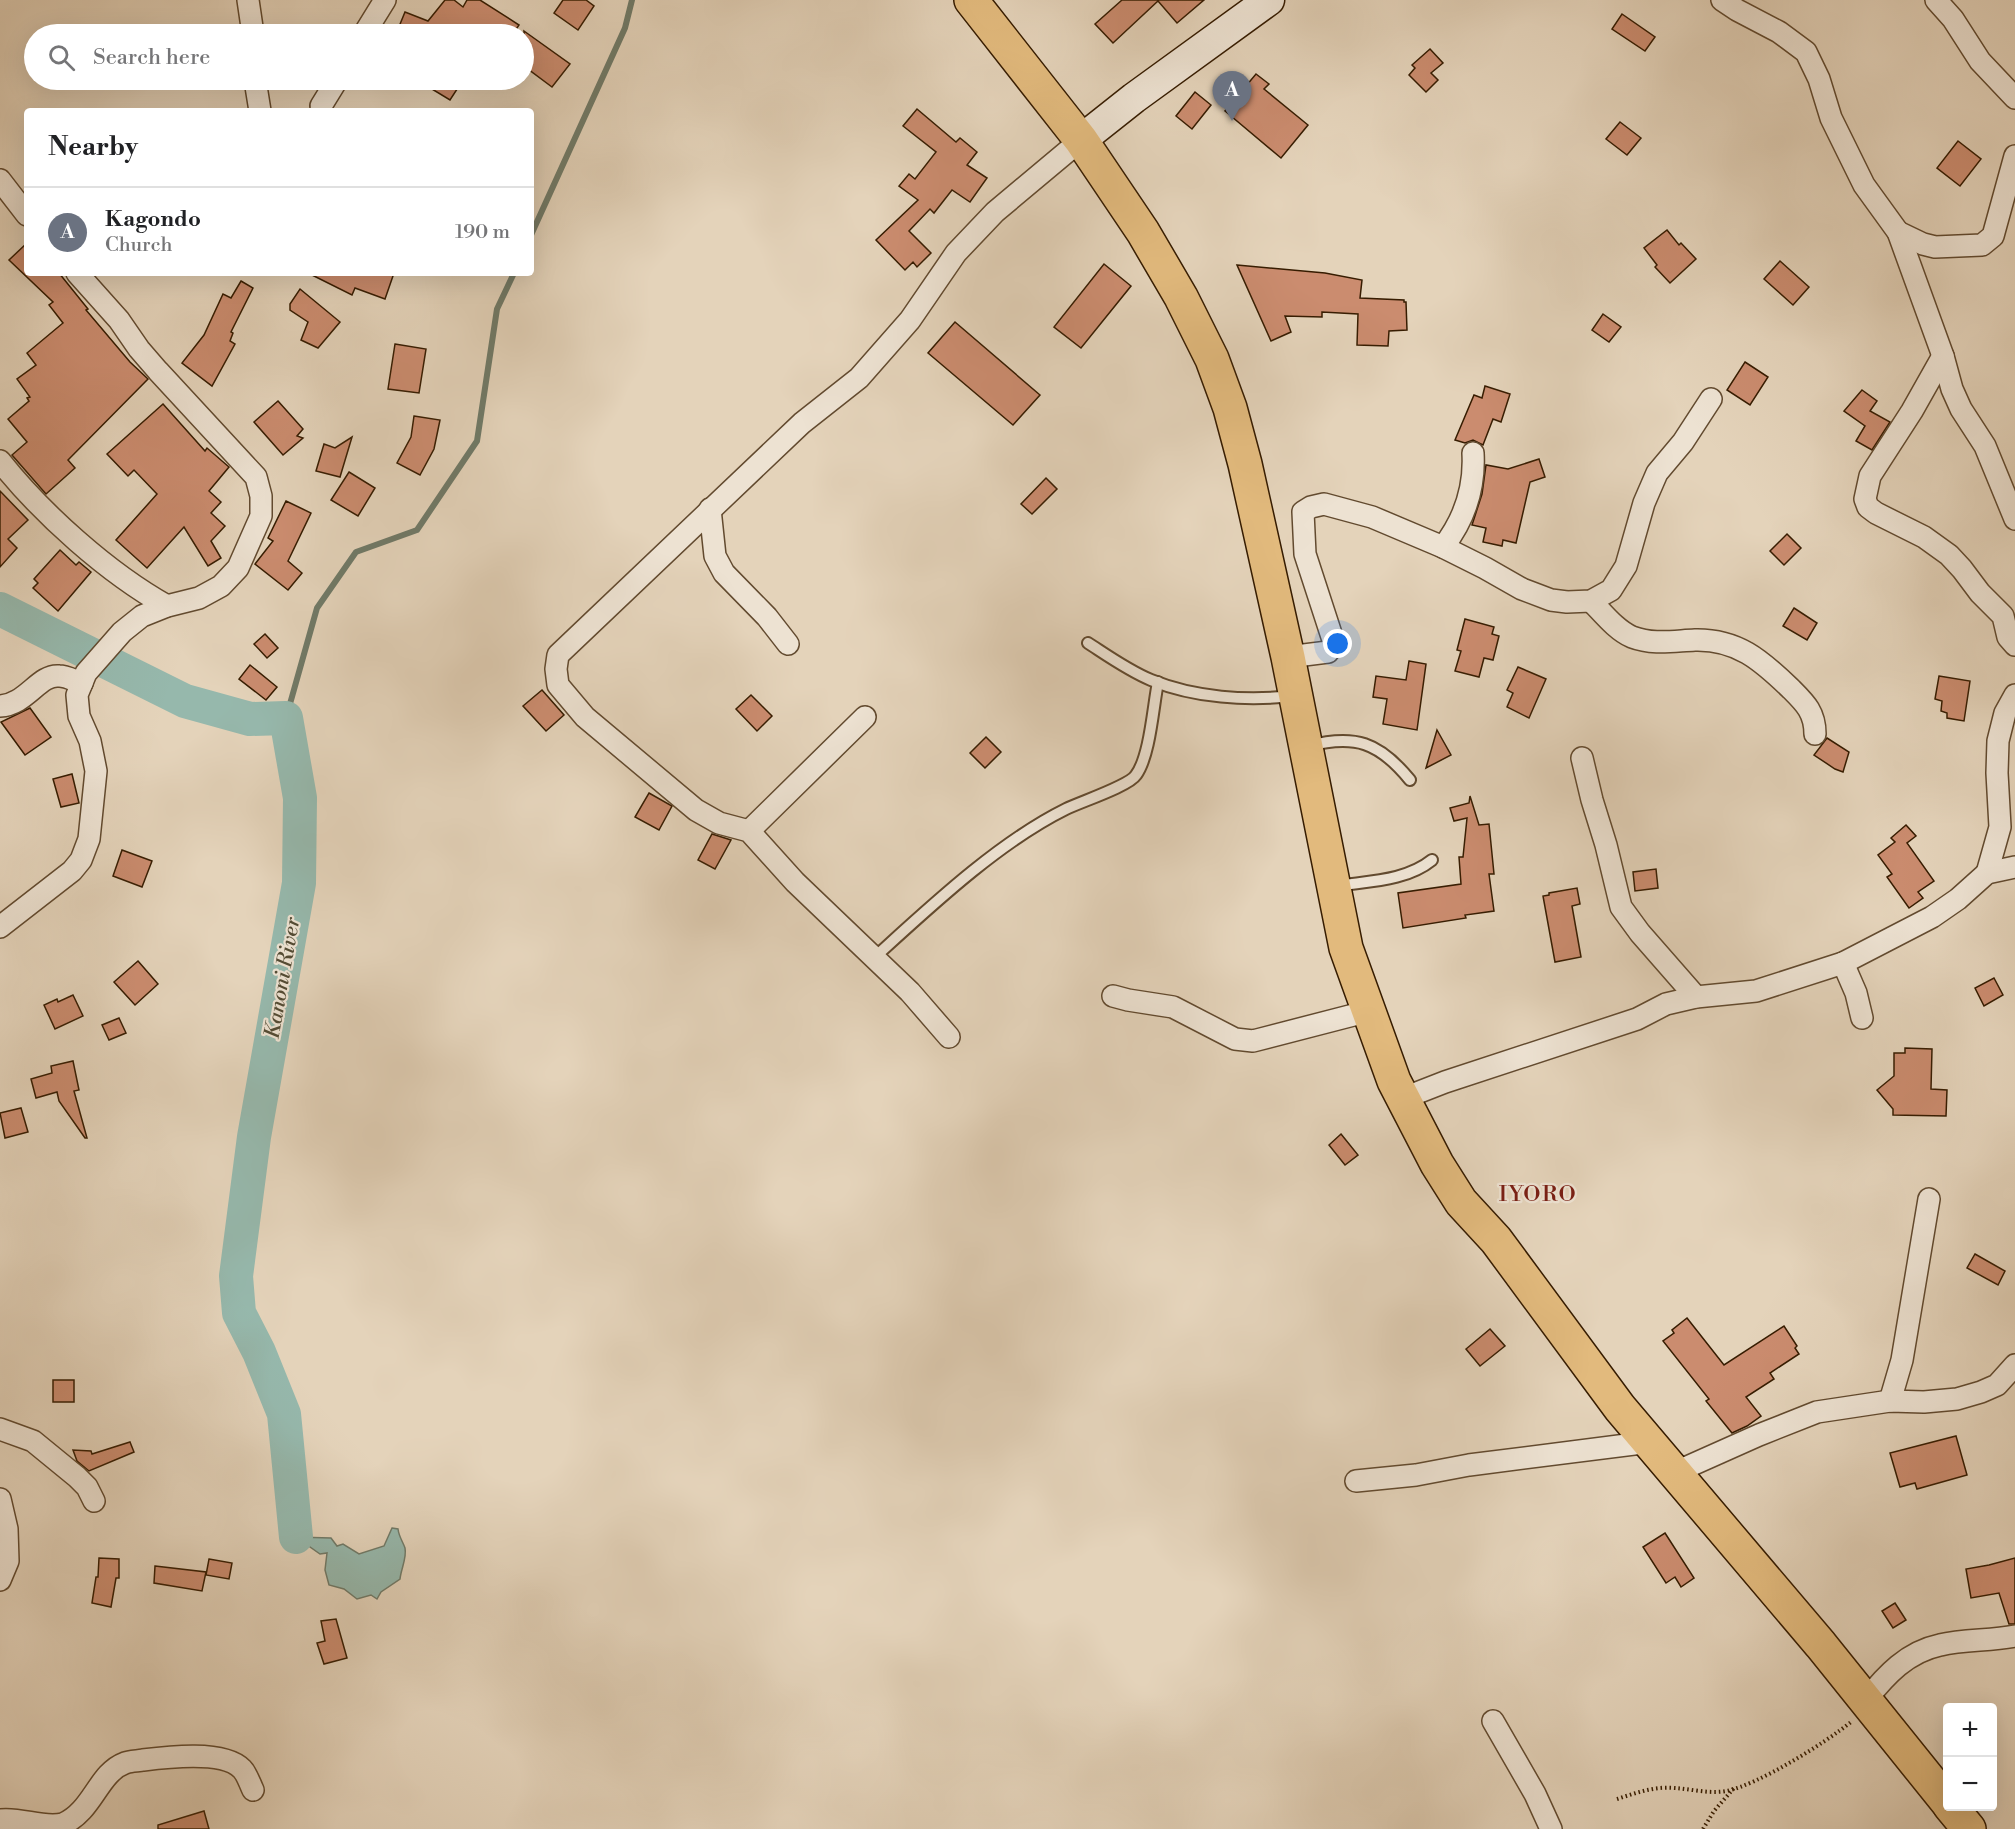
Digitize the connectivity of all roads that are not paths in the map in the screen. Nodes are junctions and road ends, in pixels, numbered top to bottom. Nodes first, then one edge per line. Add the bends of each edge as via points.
1 (248, 0) edge
2 (259, 0) edge
3 (385, 0) edge
4 (971, 0) edge
5 (1269, 0) edge
6 (1722, 0) edge
7 (1936, 0) edge
8 (252, 24) edge
9 (254, 24) edge
10 (370, 24) edge
11 (257, 90) edge
12 (331, 90) edge
13 (2015, 98) edge
14 (321, 106) dead end
15 (260, 108) edge
16 (1081, 140) junction
17 (2015, 156) edge
18 (0, 180) edge
19 (24, 211) edge
20 (1898, 232) junction
21 (80, 276) edge
22 (1943, 356) junction
23 (1711, 399) dead end
24 (1473, 453) dead end
25 (0, 461) edge
26 (710, 509) junction
27 (2015, 519) edge
28 (1443, 547) junction
29 (1591, 601) junction
30 (167, 606) junction
31 (1088, 643) dead end
32 (788, 644) dead end
33 (2015, 645) edge
34 (1288, 657) junction
35 (1158, 682) junction
36 (82, 683) junction
37 (2015, 695) edge
38 (1296, 696) junction
39 (0, 706) edge
40 (865, 717) dead end
41 (1815, 734) dead end
42 (1306, 746) junction
43 (1582, 758) dead end
44 (1410, 780) dead end
45 (749, 831) junction
46 (1431, 860) dead end
47 (2015, 867) edge
48 (1987, 873) junction
49 (1334, 886) junction
50 (0, 927) edge
51 (875, 957) junction
52 (1843, 963) junction
53 (1113, 996) dead end
54 (1696, 997) junction
55 (1369, 1011) junction
56 (1862, 1018) dead end
57 (949, 1037) dead end
58 (1404, 1098) junction
59 (1929, 1199) dead end
60 (2015, 1365) edge
61 (1890, 1401) junction
62 (0, 1429) edge
63 (1650, 1442) junction
64 (1676, 1472) junction
65 (1356, 1481) dead end
66 (0, 1499) edge
67 (94, 1501) dead end
68 (0, 1580) edge
69 (2015, 1636) edge
70 (1868, 1704) junction
71 (1493, 1720) dead end
72 (253, 1790) dead end
73 (1943, 1798) edge
74 (1954, 1811) edge
75 (0, 1820) edge
76 (1551, 1829) edge
77 (1969, 1829) edge

1 - 8 street
2 - 9 street
3 - 10 street
4 - 16 highway
5 - 16 street
6 - 20 street via 1806,52 1831,118 1864,184
7 - 13 street via 1986,68
11 - 15 street
12 - 14 street
16 - 26 street via 995,212 956,253 910,320 859,378 802,423
16 - 34 highway via 1149,241 1212,359 1245,464
17 - 20 street via 1993,236 1982,245 1935,246
18 - 19 street
20 - 22 street
21 - 30 street via 119,320 138,349 256,477 261,516 238,568 221,586 199,598
22 - 27 street via 1961,410 1985,446
22 - 33 street via 1870,476 1865,499 1876,513 1924,537 1949,555 2003,616 2008,637
23 - 29 street via 1657,473 1626,566 1611,590
24 - 28 street via 1465,511
25 - 30 street via 18,484 80,542 142,592
26 - 32 street via 714,556 724,573
26 - 45 street via 558,655 556,669 558,685 585,717 625,753 696,810 719,823
28 - 29 street via 1551,600
28 - 34 street via 1324,504 1303,512 1305,554 1334,643 1328,652
29 - 41 street via 1630,636 1664,643 1716,642 1742,649 1766,665 1803,701 1815,720
30 - 36 street via 142,616 122,632 86,673
31 - 35 lane
34 - 38 highway
35 - 38 lane via 1186,691 1229,697
35 - 51 lane via 1144,758 1135,777 1066,809 1011,843
36 - 39 street via 58,675 44,680 23,698
36 - 50 street via 77,695 79,716 90,741 96,771 89,839 72,872
37 - 48 street via 1998,741 2000,826
38 - 42 highway
40 - 45 street
42 - 44 lane via 1339,740 1375,748 1396,763
42 - 49 highway
43 - 54 street via 1621,907
45 - 51 street via 795,882
46 - 49 lane via 1421,869 1399,876
47 - 48 street
48 - 52 street via 1932,918
49 - 55 highway via 1346,948
51 - 57 street
52 - 54 street via 1756,991
52 - 56 street
53 - 55 street via 1173,1007 1235,1039 1253,1041
54 - 58 street via 1666,1004 1637,1019
55 - 58 highway via 1394,1082
58 - 63 highway via 1461,1202 1496,1240 1620,1408
59 - 61 street via 1902,1360
60 - 61 street via 1997,1385 1965,1397
61 - 64 street via 1817,1413
62 - 67 street via 33,1441 77,1476
63 - 64 highway
63 - 65 street
64 - 70 highway
66 - 68 street via 7,1529 8,1561
69 - 70 street via 1941,1644 1918,1652 1882,1680
70 - 73 highway
71 - 76 street
72 - 75 street via 242,1769 224,1760 192,1756 154,1759 124,1763 108,1775 80,1814 61,1825 51,1828
74 - 77 highway

